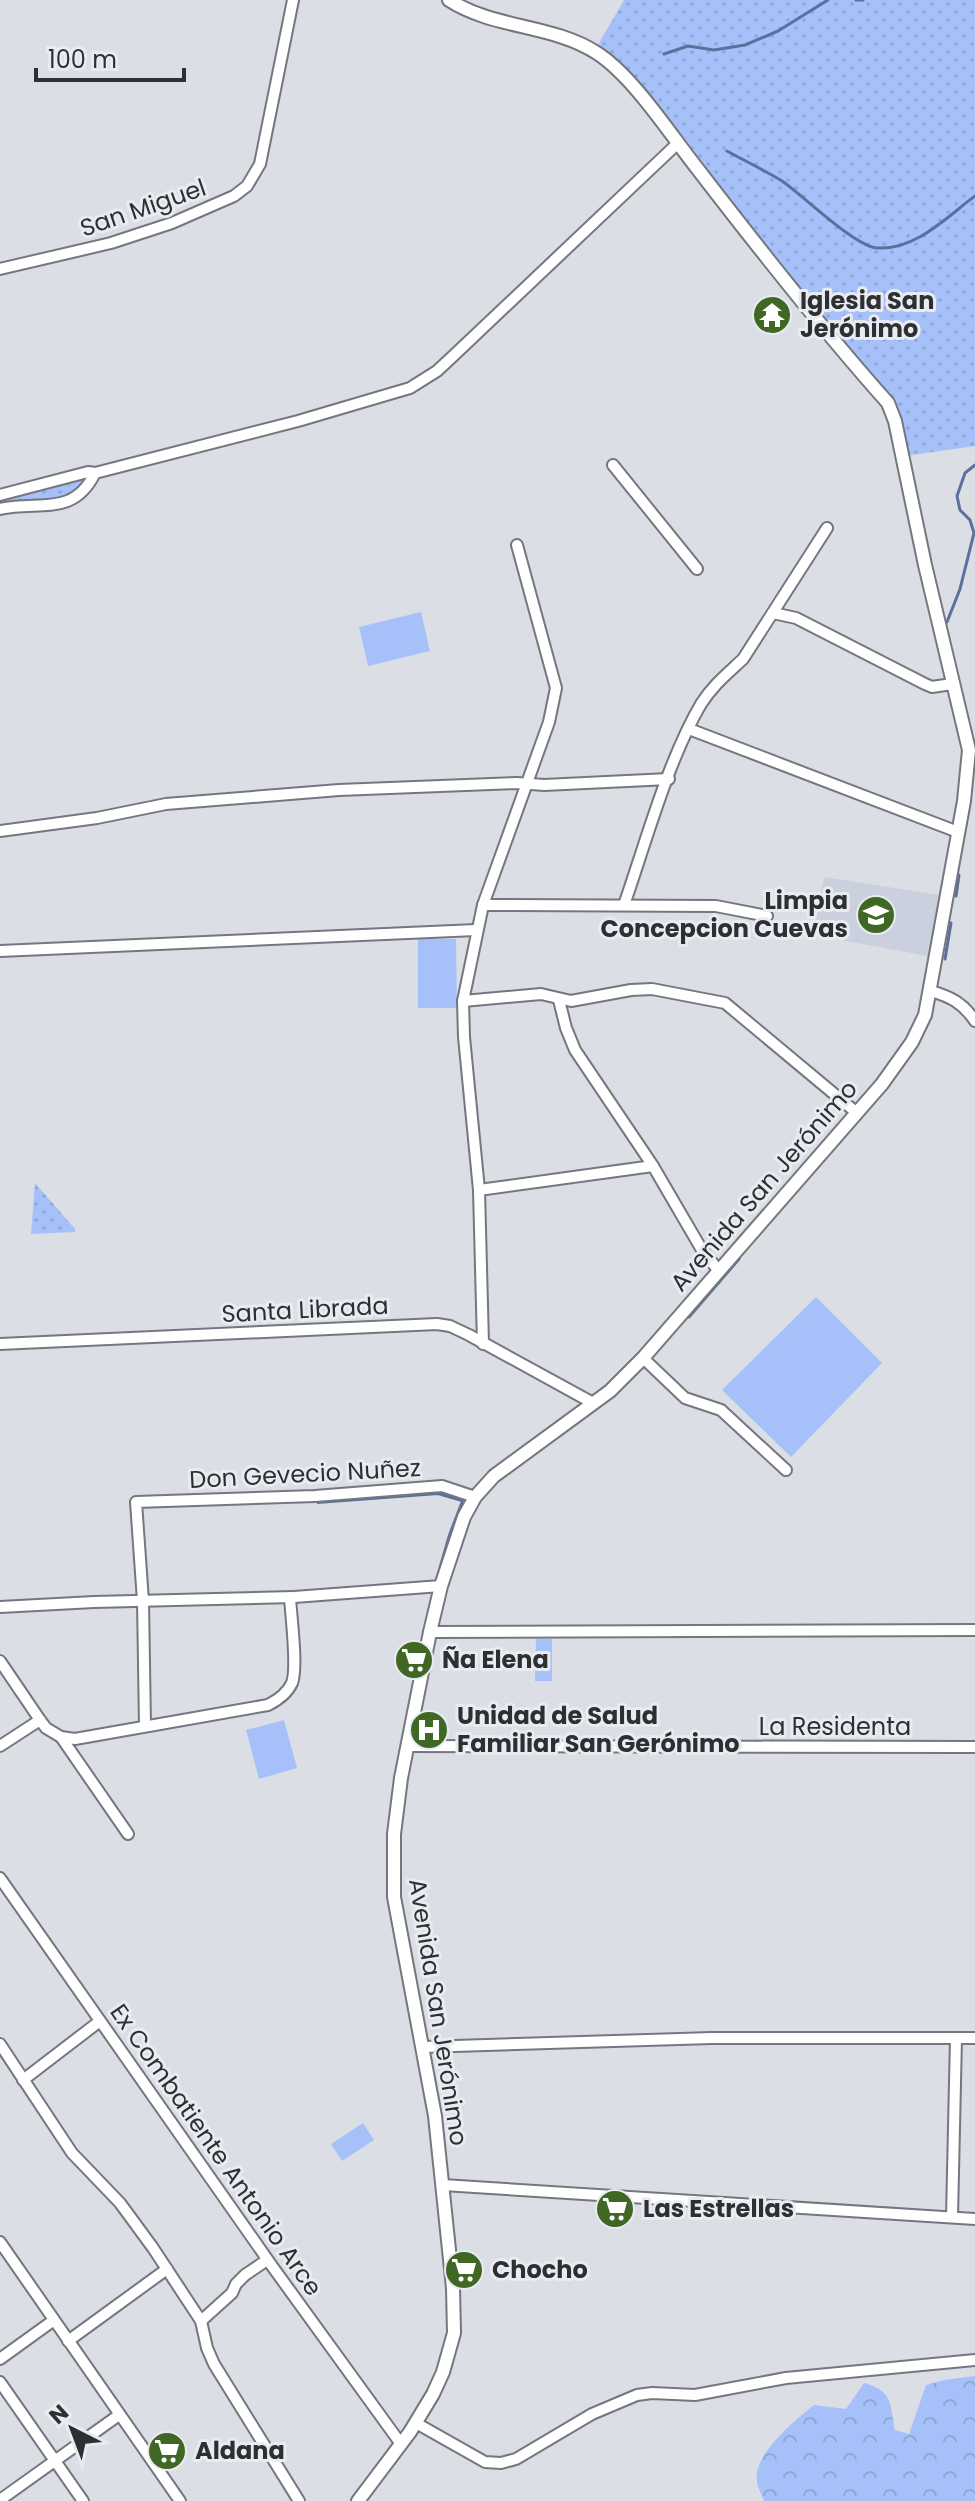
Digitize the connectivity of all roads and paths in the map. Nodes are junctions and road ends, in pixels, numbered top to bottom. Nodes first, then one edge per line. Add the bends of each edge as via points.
1 (293, 0) edge
2 (449, 0) edge
3 (677, 144) junction
4 (0, 269) edge
5 (613, 465) dead end
6 (95, 473) junction
7 (0, 495) edge
8 (0, 509) edge
9 (827, 528) dead end
10 (517, 545) dead end
11 (697, 569) dead end
12 (773, 613) junction
13 (952, 684) junction
14 (689, 729) junction
15 (972, 749) edge
16 (669, 779) junction
17 (527, 784) junction
18 (970, 802) edge
19 (0, 831) edge
20 (958, 832) junction
21 (483, 905) junction
22 (624, 905) junction
23 (767, 916) dead end
24 (476, 930) junction
25 (0, 951) edge
26 (931, 991) junction
27 (559, 1000) junction
28 (463, 1001) junction
29 (975, 1021) edge
30 (857, 1113) junction
31 (653, 1166) junction
32 (479, 1190) junction
33 (719, 1271) junction
34 (0, 1344) edge
35 (483, 1344) junction
36 (643, 1358) junction
37 (593, 1403) junction
38 (786, 1470) dead end
39 (475, 1497) junction
40 (441, 1586) junction
41 (290, 1597) junction
42 (143, 1601) junction
43 (0, 1607) edge
44 (975, 1630) edge
45 (430, 1632) junction
46 (0, 1661) edge
47 (40, 1720) junction
48 (145, 1726) junction
49 (61, 1737) junction
50 (0, 1746) edge
51 (407, 1746) junction
52 (975, 1747) edge
53 (128, 1834) dead end
54 (0, 1878) edge
55 (100, 2021) junction
56 (956, 2038) junction
57 (975, 2038) edge
58 (0, 2044) edge
59 (423, 2047) junction
60 (23, 2080) junction
61 (443, 2185) junction
62 (952, 2217) junction
63 (975, 2219) edge
64 (2, 2249) edge
65 (267, 2260) junction
66 (167, 2269) junction
67 (54, 2320) junction
68 (201, 2321) junction
69 (68, 2341) junction
70 (0, 2359) edge
71 (975, 2360) edge
72 (0, 2382) edge
73 (4, 2396) edge
74 (119, 2415) junction
75 (416, 2423) junction
76 (401, 2444) junction
77 (55, 2461) junction
78 (0, 2500) edge
79 (83, 2501) edge
80 (180, 2501) edge
81 (299, 2501) edge
82 (358, 2501) edge

1 - 4 street, San Miguel via 260,164 247,186 172,223
2 - 3 street, Avenida San Jerónimo via 481,16 567,39 597,53 622,74
3 - 6 street via 451,358 418,383 327,413
3 - 13 street, Avenida San Jerónimo via 888,403
5 - 11 street
6 - 7 street
6 - 8 street via 85,488 60,505
9 - 12 street
10 - 17 street via 556,688
12 - 13 street via 796,618 932,687
12 - 14 street via 743,659 702,702
13 - 15 street, Avenida San Jerónimo
14 - 16 street
14 - 20 street
15 - 18 street, Avenida San Jerónimo
16 - 17 street
16 - 22 street
17 - 19 street via 339,790 166,804
17 - 21 street
18 - 20 street, Avenida San Jerónimo
20 - 26 street, Avenida San Jerónimo
21 - 22 street
21 - 24 street
22 - 23 street via 716,906
24 - 25 street
24 - 28 street
26 - 29 street via 962,1004
26 - 30 street, Avenida San Jerónimo via 912,1042
27 - 28 street via 541,994
27 - 30 street via 652,989 725,1003
27 - 31 street via 575,1050
28 - 32 street
30 - 33 street, Avenida San Jerónimo
31 - 32 street
31 - 33 street
32 - 35 street
33 - 36 street, Avenida San Jerónimo
34 - 35 street, Santa Librada via 437,1324
35 - 37 street, Santa Librada
36 - 37 street, Avenida San Jerónimo
36 - 38 street via 685,1398 721,1410
37 - 39 street, Avenida San Jerónimo via 494,1476
39 - 40 street, Avenida San Jerónimo
39 - 42 street, Don Gevecio Nuñez via 442,1486 136,1502
40 - 41 street
40 - 45 street, Avenida San Jerónimo
41 - 42 street
41 - 48 street via 294,1676 286,1693 268,1705
42 - 43 street
42 - 48 street
44 - 45 street
45 - 51 street, Avenida San Jerónimo
46 - 47 street
47 - 49 street
47 - 50 street
48 - 49 street
49 - 53 street
51 - 52 street, La Residenta
51 - 59 street, Avenida San Jerónimo via 392,1864
54 - 55 street, Ex Combatiente Antonio Arce
55 - 60 street
55 - 65 street, Ex Combatiente Antonio Arce
56 - 57 street
56 - 59 street via 712,2038
56 - 62 street
58 - 60 street
59 - 61 street, Avenida San Jerónimo
60 - 66 street via 72,2153 120,2203
61 - 62 street
61 - 75 street, Avenida San Jerónimo via 454,2333 443,2372
62 - 63 street
64 - 67 street
65 - 68 street
65 - 76 street, Ex Combatiente Antonio Arce
66 - 68 street
66 - 69 street
67 - 69 street
67 - 70 street
68 - 81 street via 214,2364
69 - 74 street
71 - 75 street via 786,2378 695,2395 637,2395 501,2463 485,2462
72 - 73 street
73 - 77 street
74 - 77 street
74 - 80 street
75 - 76 street, Avenida San Jerónimo
76 - 82 street, Avenida San Jerónimo
77 - 78 street
77 - 79 street

